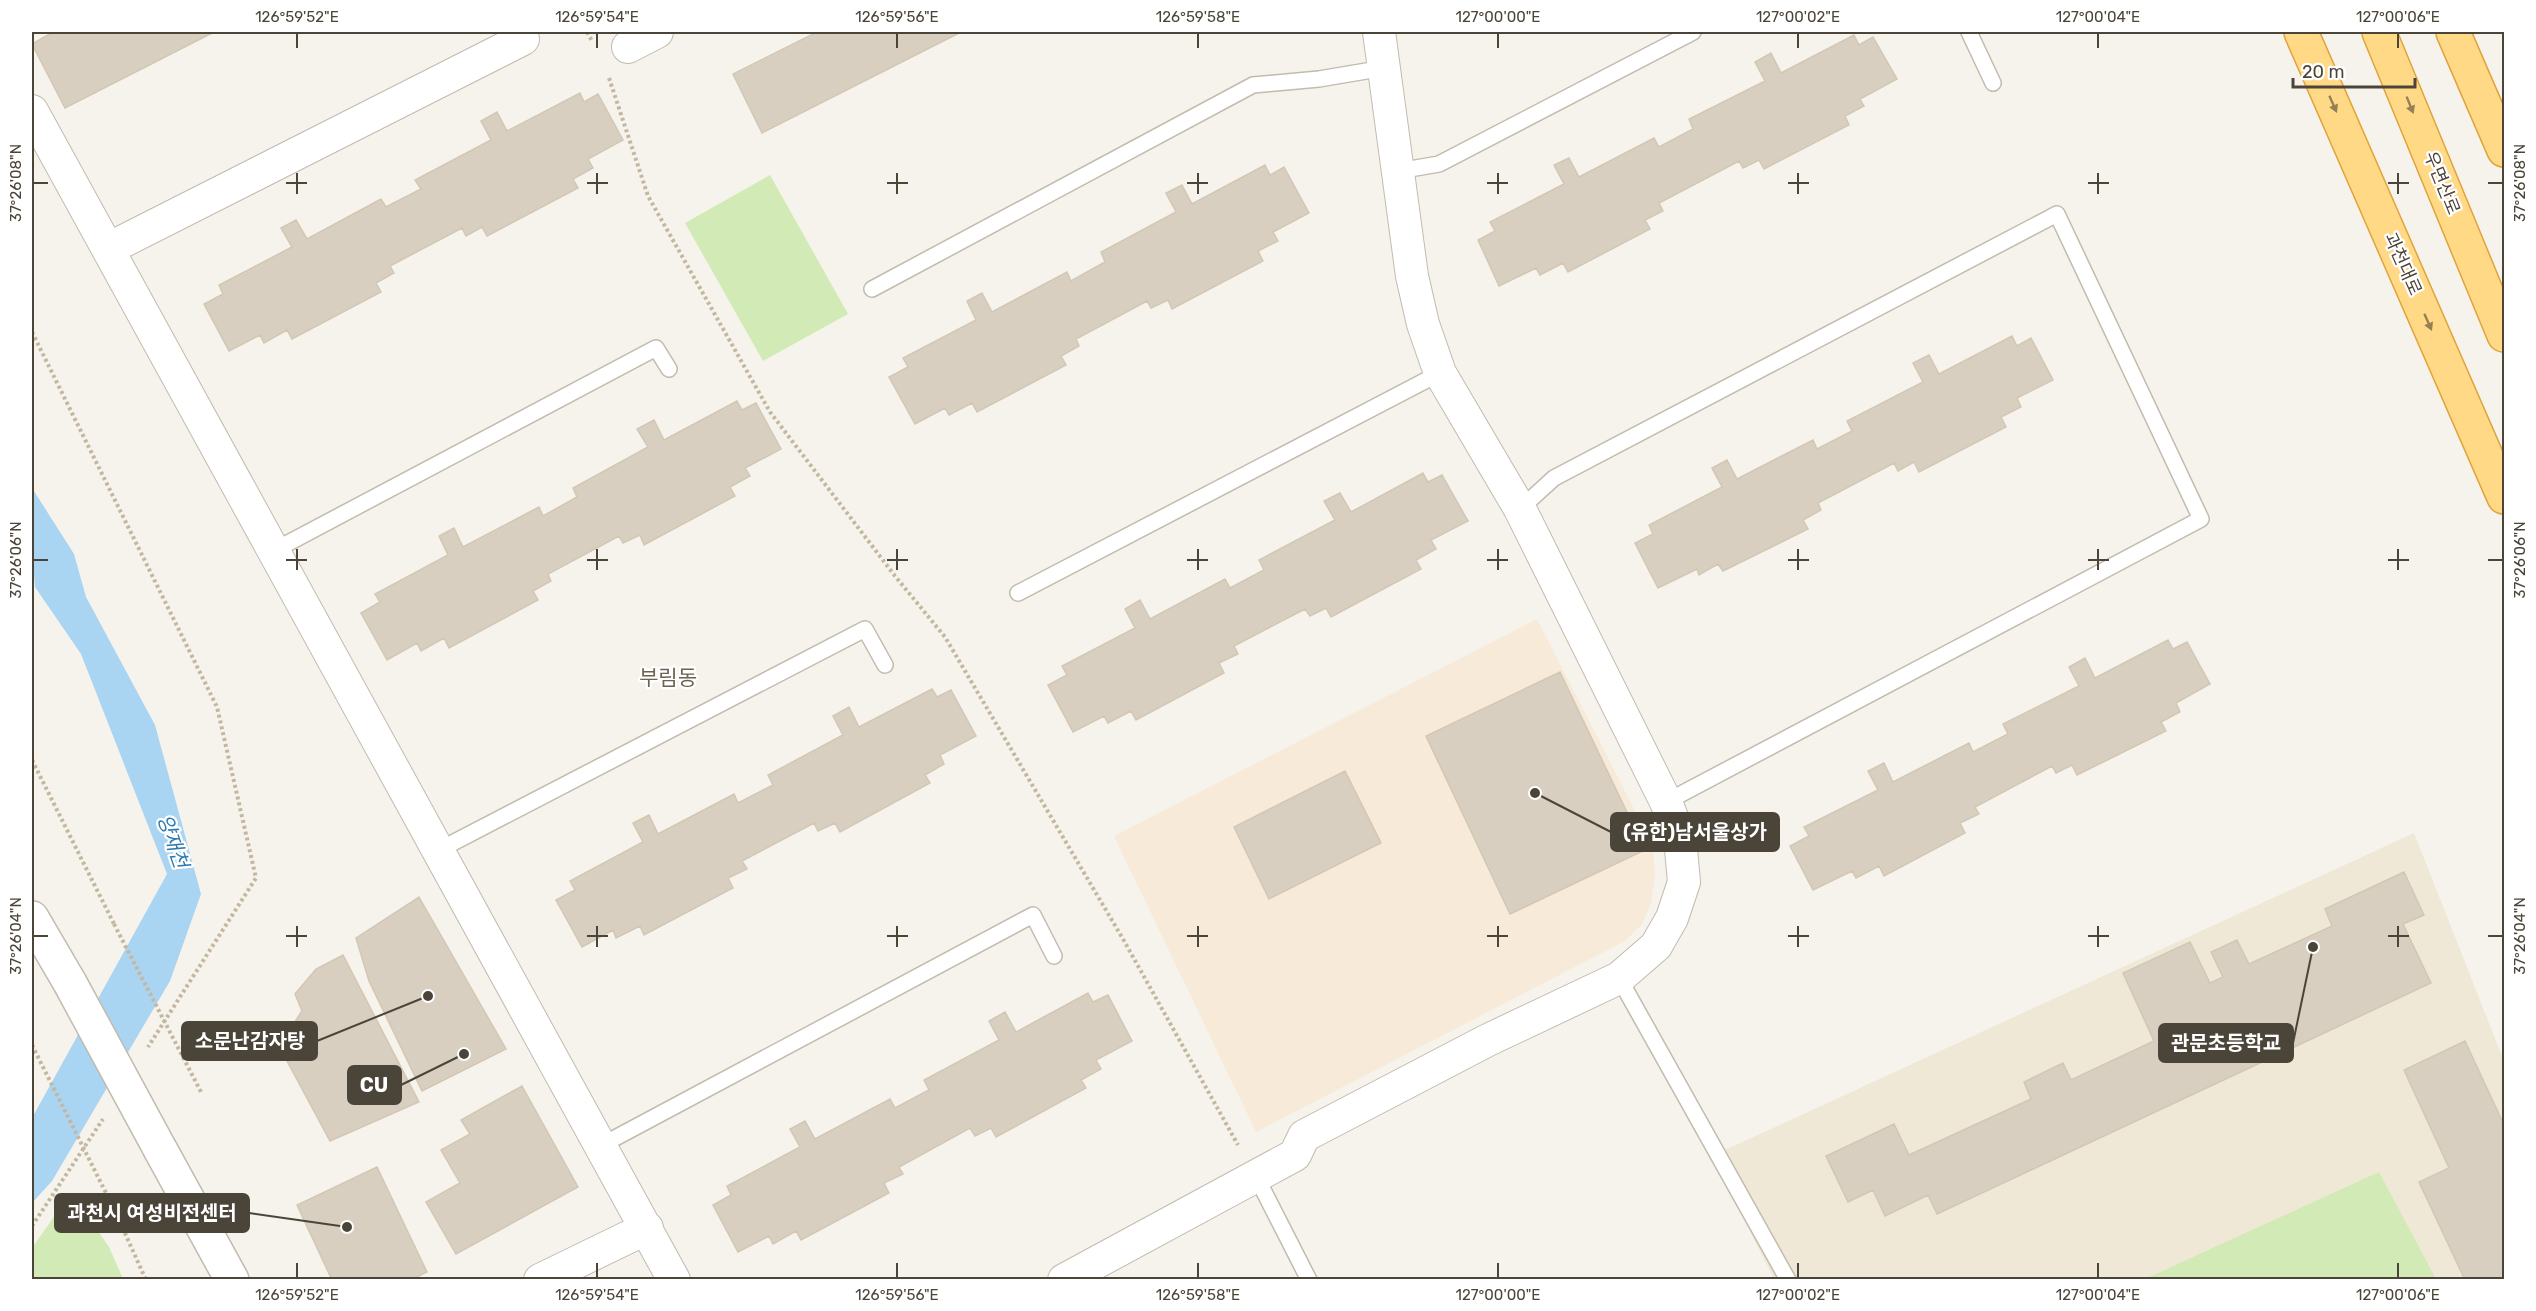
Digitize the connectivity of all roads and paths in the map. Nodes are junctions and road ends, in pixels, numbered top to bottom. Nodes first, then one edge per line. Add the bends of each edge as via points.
1 (587, 32) edge
2 (657, 32) edge
3 (1379, 32) edge
4 (1693, 32) edge
5 (1968, 32) edge
6 (2301, 32) edge
7 (2379, 32) edge
8 (2453, 32) edge
9 (523, 39) dead end
10 (592, 42) dead end
11 (628, 47) dead end
12 (1384, 68) junction
13 (607, 74) dead end
14 (1993, 83) dead end
15 (32, 111) edge
16 (2505, 150) edge
17 (1398, 171) junction
18 (108, 249) junction
19 (873, 289) dead end
20 (32, 332) edge
21 (2505, 335) edge
22 (669, 369) dead end
23 (1440, 373) junction
24 (2505, 497) edge
25 (1520, 509) junction
26 (275, 550) junction
27 (1018, 593) dead end
28 (885, 665) dead end
29 (32, 760) edge
30 (1666, 802) junction
31 (439, 850) junction
32 (32, 918) edge
33 (1054, 956) dead end
34 (1619, 978) junction
35 (32, 1045) edge
36 (148, 1048) dead end
37 (201, 1092) dead end
38 (103, 1118) dead end
39 (602, 1145) junction
40 (1256, 1176) junction
41 (32, 1226) edge
42 (647, 1228) junction
43 (146, 1280) edge
44 (232, 1280) edge
45 (540, 1280) edge
46 (674, 1280) edge
47 (1064, 1280) edge
48 (1309, 1280) edge
49 (1788, 1280) edge

1 - 10 path
2 - 11 street
3 - 12 street
4 - 17 lane via 1439,164
5 - 14 lane
6 -> 24 highway, 과천대로
7 -> 21 highway, 우면산로
8 - 16 highway
9 - 18 street
12 - 17 street
12 - 19 lane via 1254,85
13 - 40 path via 648,196 770,412 945,637 1123,939
15 - 18 street
17 - 23 street via 1412,276
18 - 26 street
20 - 36 path via 217,707 256,878
22 - 26 lane via 656,348
23 - 25 street
23 - 27 lane
25 - 30 street
25 - 30 lane via 1554,478 2057,214 2201,519
26 - 31 street
28 - 31 lane via 866,629
29 - 37 path, bridge
30 - 34 street via 1680,838 1684,882 1672,918 1656,946
31 - 39 street
32 - 44 street, bridge
33 - 39 lane via 1033,915
34 - 40 street via 1488,1040 1304,1136 1295,1155
34 - 49 lane
35 - 43 path, bridge
38 - 41 path
39 - 42 street
40 - 47 street
40 - 48 lane
42 - 45 street
42 - 46 street

